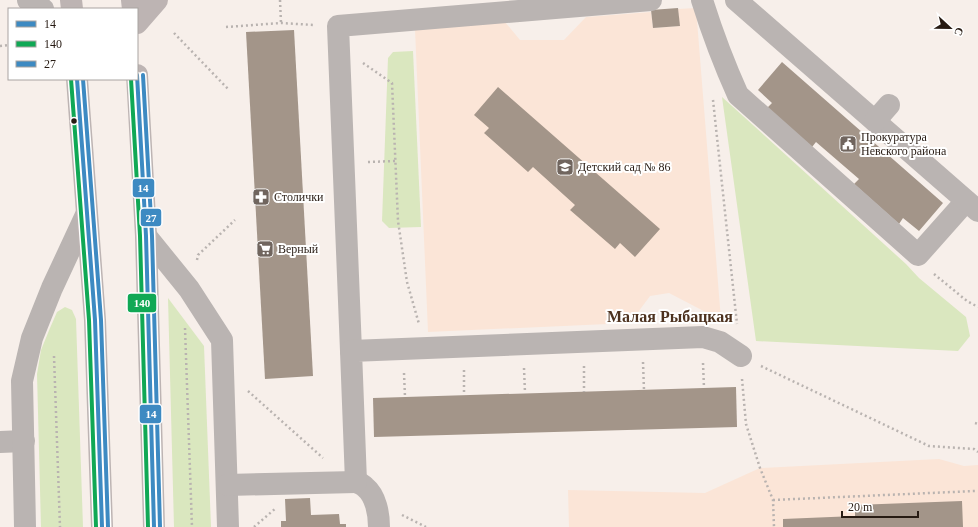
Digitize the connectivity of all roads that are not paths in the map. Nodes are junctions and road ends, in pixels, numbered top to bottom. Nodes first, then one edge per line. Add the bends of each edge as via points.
1 (28, 0) edge
2 (157, 0) edge
3 (651, 0) edge
4 (702, 0) edge
5 (736, 0) edge
6 (41, 8) edge
7 (138, 22) edge
8 (77, 80) edge
9 (137, 80) edge
10 (889, 105) dead end
11 (875, 121) junction
12 (972, 206) edge
13 (86, 215) junction
14 (146, 236) junction
15 (351, 351) junction
16 (741, 356) road end
17 (24, 441) junction
18 (0, 442) edge
19 (356, 482) junction
20 (227, 485) junction
21 (25, 527) edge
22 (102, 527) edge
23 (154, 527) edge
24 (228, 527) edge
25 (379, 527) edge

1 - 6 street
2 - 7 main road
3 - 15 street via 339,36
4 - 12 street via 724,64 738,94 918,255
5 - 11 street
8 - 13 main road
9 - 14 main road
10 - 11 street
11 - 12 street
13 - 17 street via 32,338 22,381
13 - 22 main road via 95,320
14 - 20 street via 189,289 222,340
14 - 23 main road
15 - 16 street via 703,337 720,342
15 - 19 street
17 - 18 street
17 - 21 street
19 - 20 street
19 - 25 street via 366,487 375,502
20 - 24 street

